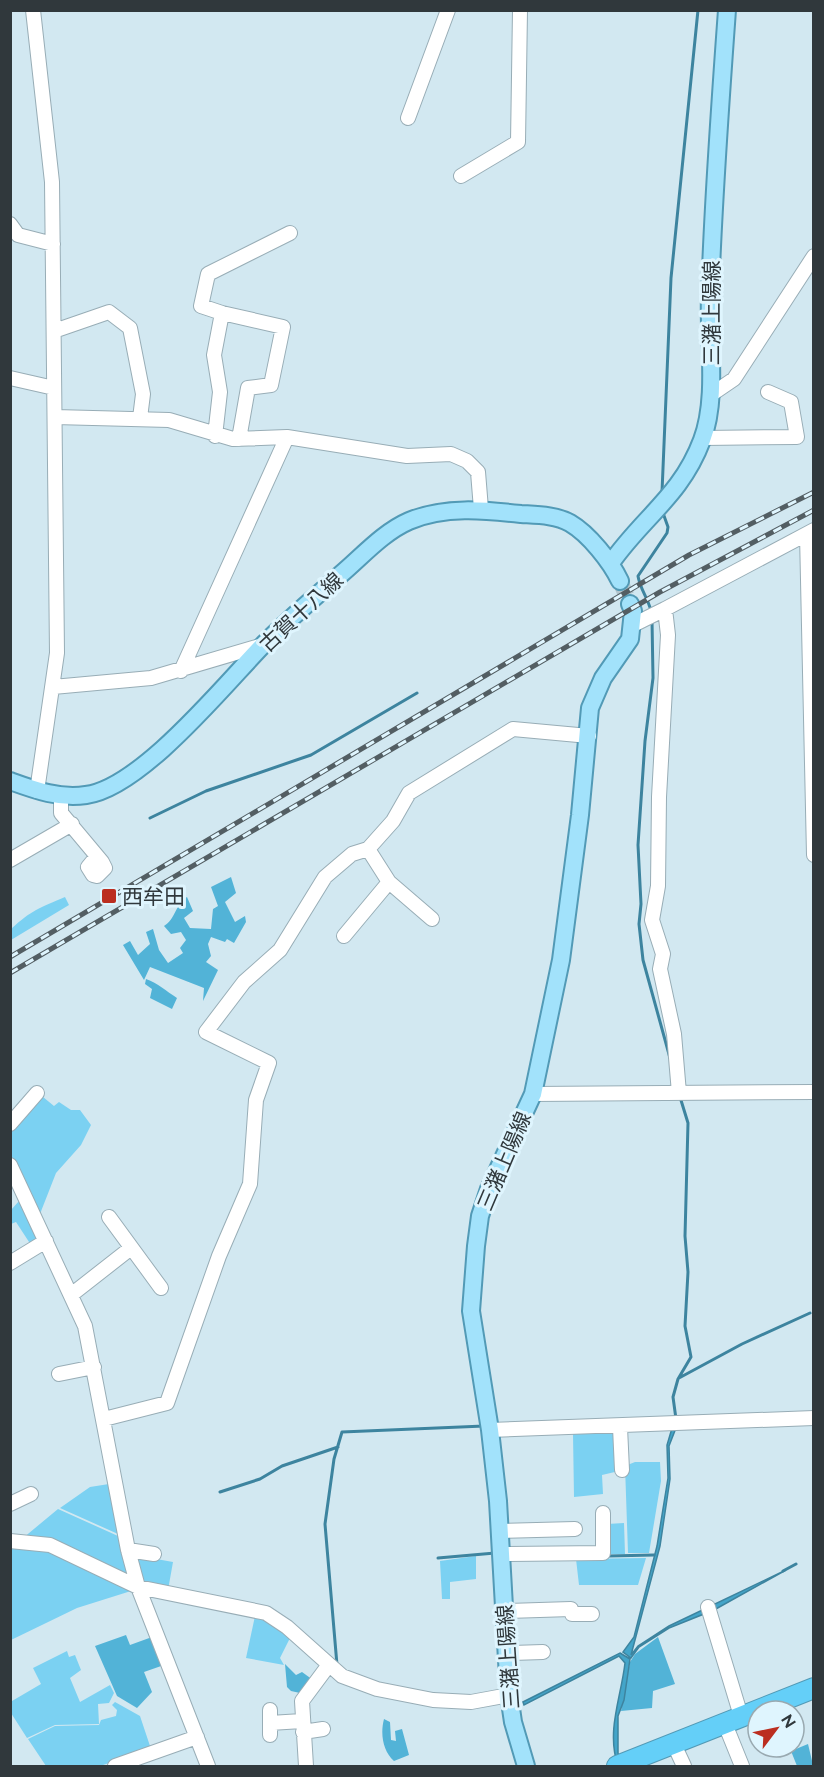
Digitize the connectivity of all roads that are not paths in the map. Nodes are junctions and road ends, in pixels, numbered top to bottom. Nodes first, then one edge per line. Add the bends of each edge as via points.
1 (33, 10) edge
2 (448, 10) edge
3 (520, 10) edge
4 (727, 10) edge
5 (408, 118) dead end
6 (461, 176) dead end
7 (10, 224) edge
8 (290, 233) dead end
9 (53, 244) junction
10 (813, 256) edge
11 (222, 313) junction
12 (54, 331) junction
13 (10, 378) edge
14 (54, 388) junction
15 (768, 392) dead end
16 (711, 394) junction
17 (55, 417) junction
18 (140, 418) junction
19 (215, 436) junction
20 (287, 437) junction
21 (703, 438) junction
22 (239, 439) junction
23 (481, 509) junction
24 (810, 532) edge
25 (611, 563) junction
26 (620, 581) tunnel mouth
27 (630, 604) tunnel mouth
28 (665, 609) junction
29 (633, 625) junction
30 (263, 645) junction
31 (181, 671) junction
32 (53, 687) junction
33 (589, 736) junction
34 (812, 767) edge
35 (10, 781) edge
36 (37, 791) junction
37 (61, 796) junction
38 (72, 824) junction
39 (368, 849) junction
40 (813, 855) edge
41 (97, 856) dead end
42 (10, 860) edge
43 (389, 882) junction
44 (432, 919) dead end
45 (344, 936) dead end
46 (813, 1092) edge
47 (37, 1093) dead end
48 (680, 1093) junction
49 (533, 1094) junction
50 (10, 1124) edge
51 (10, 1165) edge
52 (109, 1217) dead end
53 (46, 1241) junction
54 (131, 1248) junction
55 (10, 1263) edge
56 (161, 1288) dead end
57 (71, 1295) junction
58 (94, 1367) junction
59 (59, 1374) dead end
60 (813, 1418) edge
61 (104, 1419) junction
62 (620, 1427) junction
63 (490, 1430) junction
64 (622, 1470) dead end
65 (31, 1494) dead end
66 (10, 1504) edge
67 (603, 1513) dead end
68 (575, 1529) dead end
69 (500, 1531) junction
70 (12, 1537) edge
71 (128, 1550) junction
72 (154, 1554) dead end
73 (501, 1554) junction
74 (138, 1587) junction
75 (708, 1607) dead end
76 (504, 1611) junction
77 (592, 1614) dead end
78 (543, 1652) dead end
79 (512, 1653) dead end
80 (328, 1666) junction
81 (813, 1688) edge
82 (509, 1695) junction
83 (733, 1720) junction
84 (270, 1723) dead end
85 (303, 1727) junction
86 (323, 1729) dead end
87 (197, 1737) junction
88 (677, 1751) dead end
89 (115, 1767) edge
90 (208, 1767) edge
91 (306, 1767) edge
92 (526, 1767) edge
93 (617, 1767) edge
94 (684, 1767) edge
95 (742, 1767) edge

1 - 9 street via 52,182
2 - 5 street
3 - 6 street via 518,142
4 - 16 main road, 三潴上陽線 via 711,255
7 - 9 street via 18,235
8 - 11 street via 208,274 201,306
9 - 12 street
10 - 16 street via 734,379
11 - 19 street via 214,356 220,392
11 - 22 street via 284,327 271,385 248,388
12 - 14 street
12 - 18 street via 109,312 130,328 143,394
13 - 14 street
14 - 17 street
15 - 21 street via 791,402 797,437
16 - 21 main road, 三潴上陽線
17 - 18 street
17 - 32 street via 57,653
18 - 19 street via 169,420
19 - 22 street
20 - 22 street
20 - 23 street via 407,456 451,454 467,461 478,472
20 - 31 street
21 - 25 main road, 三潴上陽線 via 677,489
23 - 25 main road, 古賀十八線 via 552,517 571,523
23 - 30 main road, 古賀十八線 via 428,515 386,534
24 - 28 street
24 - 34 street
25 - 26 main road
27 - 29 main road, 三潴上陽線
28 - 29 street
28 - 48 street via 668,635 658,886 652,920 663,954 660,969 674,1034
29 - 33 main road, 三潴上陽線 via 627,647 597,690 590,708
30 - 31 street
30 - 37 main road, 古賀十八線 via 198,714 138,769 88,795
31 - 32 street via 151,678
32 - 36 street
33 - 39 street via 508,731 409,793 393,821
33 - 49 main road, 三潴上陽線 via 561,960
34 - 40 street
35 - 36 main road, 古賀十八線
36 - 37 main road, 古賀十八線
37 - 38 street via 61,813
38 - 41 street
38 - 42 street
39 - 43 street
39 - 61 street via 352,854 325,877 280,950 244,982 206,1032 269,1062 255,1106 250,1184 219,1256 167,1403
43 - 44 street
43 - 45 street
46 - 48 street
47 - 50 street
48 - 49 street
49 - 63 main road, 三潴上陽線 via 489,1189 476,1246 471,1311
51 - 53 street
52 - 54 street
53 - 55 street
53 - 57 street
54 - 56 street
54 - 57 street
57 - 58 street via 85,1326
58 - 59 street
58 - 61 street
60 - 62 street
61 - 71 street
62 - 63 street
62 - 64 street
63 - 69 main road, 三潴上陽線
65 - 66 street
67 - 73 street via 603,1553 559,1549
68 - 69 street
69 - 73 main road, 三潴上陽線
70 - 74 street via 50,1545
71 - 72 street
71 - 74 street
73 - 76 main road, 三潴上陽線
74 - 80 street via 266,1613 287,1627
74 - 87 street
75 - 83 street
76 - 77 street via 571,1609 572,1618
76 - 82 main road, 三潴上陽線
78 - 79 street
80 - 82 street via 347,1679 377,1689 433,1700 471,1702
80 - 85 street via 303,1697
81 - 83 highway
82 - 92 main road, 三潴上陽線
83 - 93 highway
83 - 95 street
84 - 85 street
85 - 86 street
85 - 91 street
87 - 89 street
87 - 90 street
88 - 94 street

